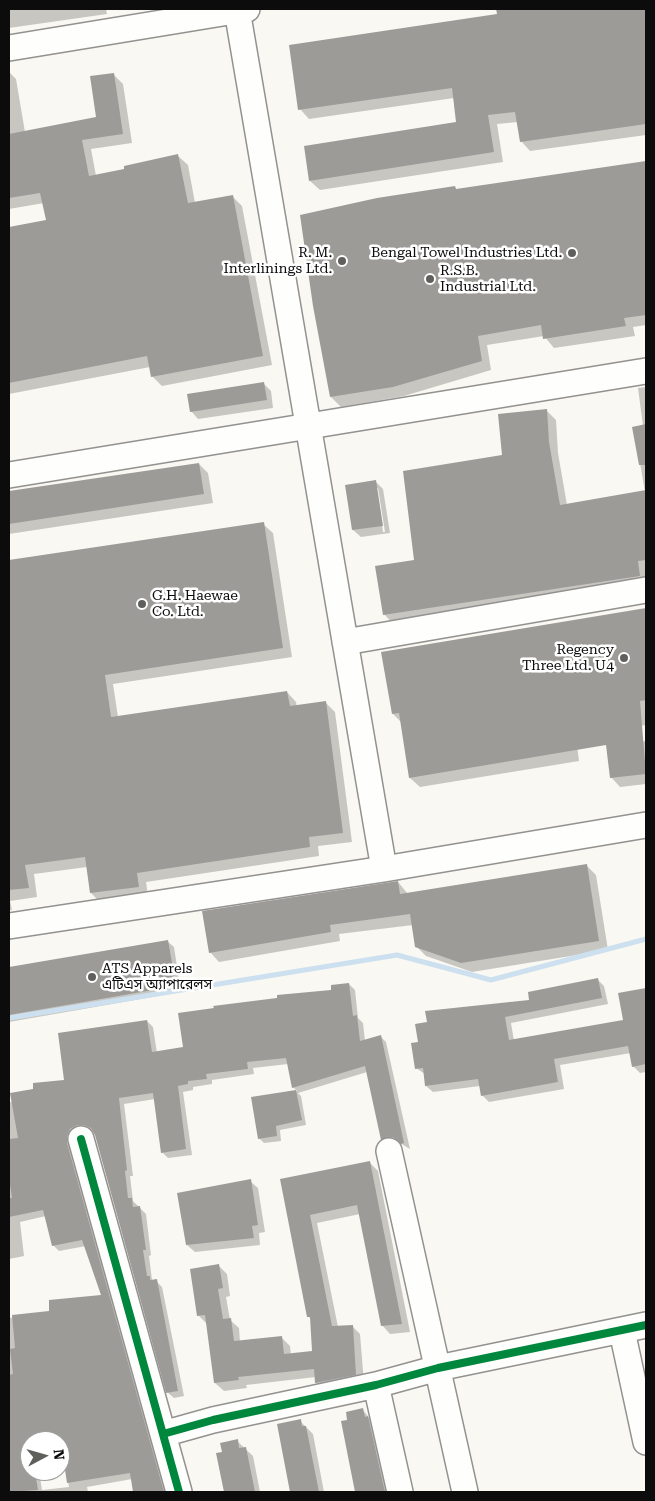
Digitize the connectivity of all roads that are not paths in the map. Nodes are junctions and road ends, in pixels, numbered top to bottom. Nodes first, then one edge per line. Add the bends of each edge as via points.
1 (242, 10) edge
2 (9, 48) edge
3 (646, 371) edge
4 (309, 427) junction
5 (9, 475) edge
6 (646, 590) edge
7 (345, 642) junction
8 (646, 825) edge
9 (384, 869) junction
10 (9, 926) edge
11 (81, 1139) dead end
12 (389, 1151) dead end
13 (646, 1325) edge
14 (622, 1330) junction
15 (438, 1368) junction
16 (376, 1385) junction
17 (162, 1434) junction
18 (646, 1442) edge
19 (179, 1492) edge
20 (400, 1492) edge
21 (465, 1492) edge

1 - 2 street
1 - 4 street
3 - 4 street
4 - 5 street
4 - 7 street
6 - 7 street
7 - 9 street
8 - 9 street
9 - 10 street
11 - 17 street
12 - 15 street
13 - 14 street
14 - 15 street
14 - 18 street
15 - 16 street
15 - 21 street
16 - 17 street
16 - 20 street
17 - 19 street

